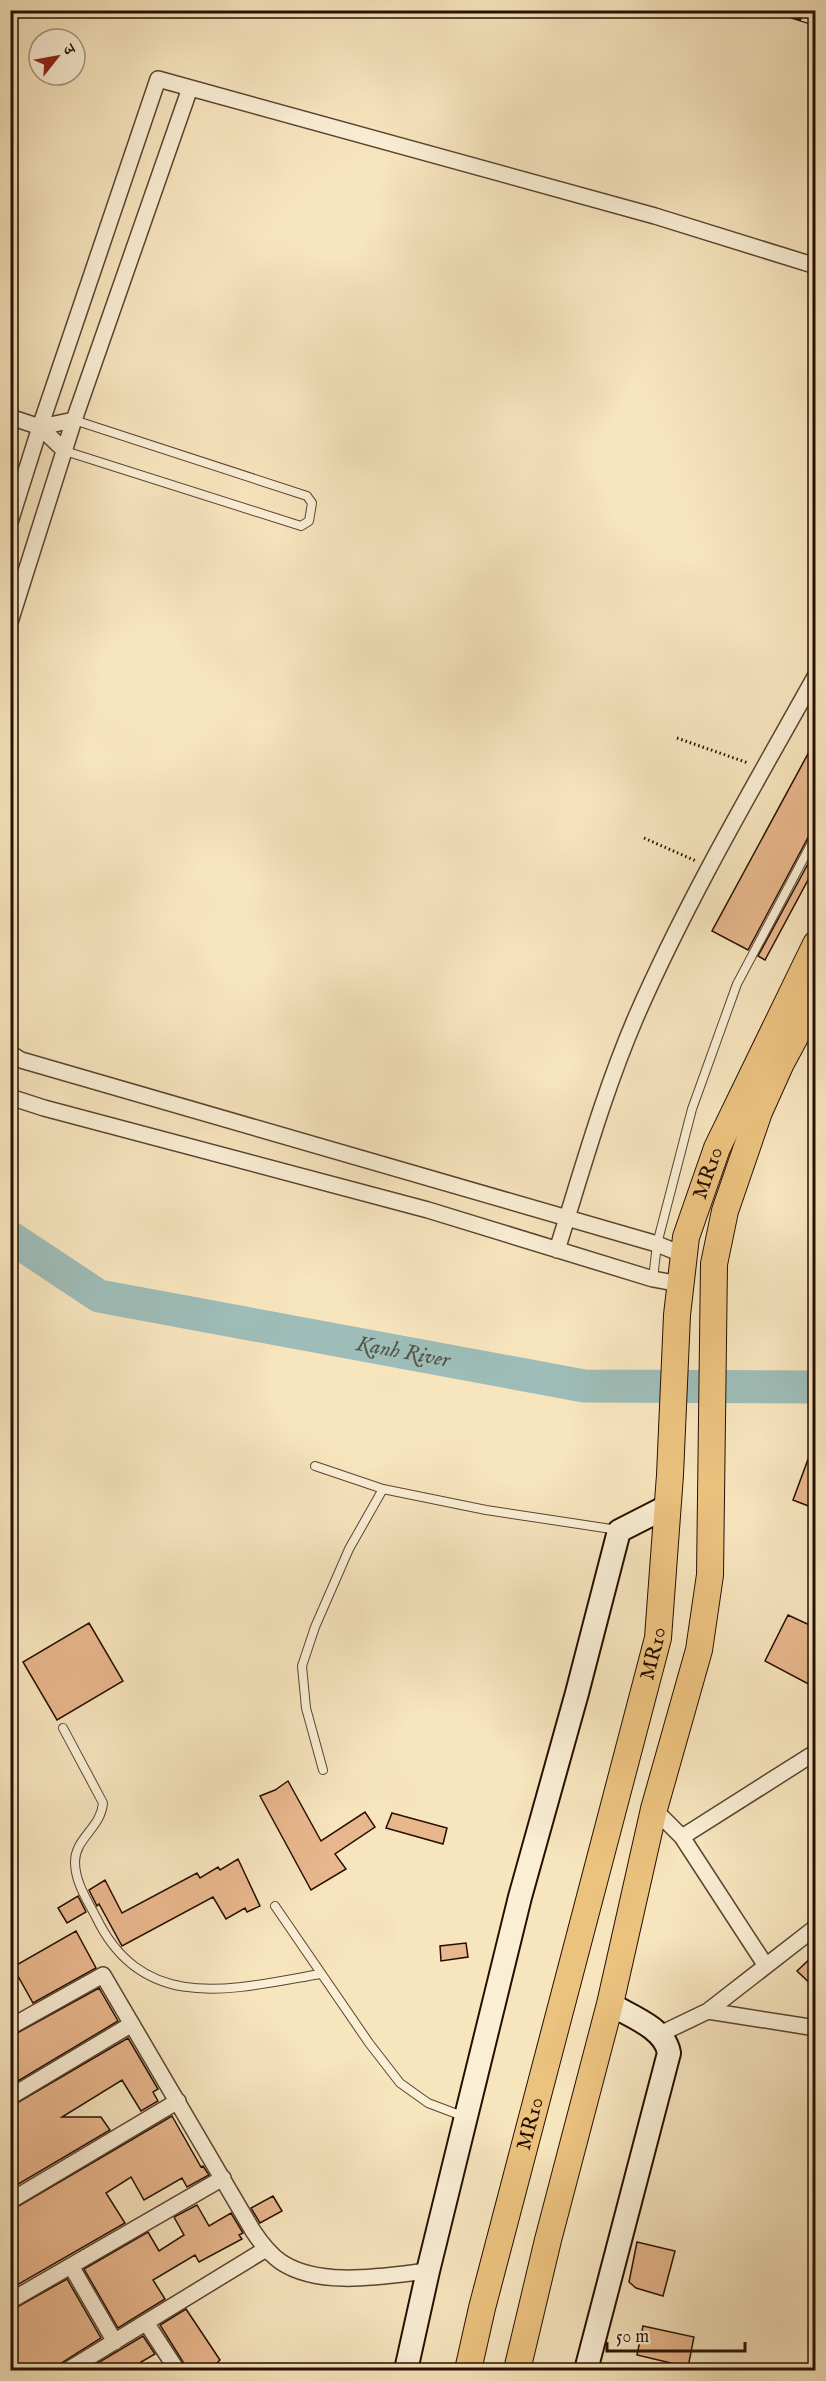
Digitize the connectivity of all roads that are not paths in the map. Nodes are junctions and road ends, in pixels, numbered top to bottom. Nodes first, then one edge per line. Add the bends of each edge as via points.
1 (190, 88) junction
2 (816, 266) edge
3 (10, 417) edge
4 (74, 420) junction
5 (40, 427) junction
6 (65, 451) junction
7 (10, 522) edge
8 (10, 622) edge
9 (816, 675) edge
10 (816, 835) edge
11 (816, 944) edge
12 (816, 998) edge
13 (10, 1053) edge
14 (10, 1096) edge
15 (567, 1218) junction
16 (657, 1244) junction
17 (557, 1250) junction
18 (684, 1255) junction
19 (653, 1279) junction
20 (680, 1284) junction
21 (315, 1466) dead end
22 (383, 1489) junction
23 (668, 1506) junction
24 (619, 1531) junction
25 (63, 1728) dead end
26 (816, 1752) edge
27 (323, 1770) dead end
28 (654, 1809) junction
29 (682, 1837) junction
30 (275, 1906) dead end
31 (816, 1927) edge
32 (766, 1966) junction
33 (320, 1974) junction
34 (610, 2004) junction
35 (708, 2011) junction
36 (132, 2024) junction
37 (10, 2027) edge
38 (816, 2028) edge
39 (660, 2034) junction
40 (10, 2097) edge
41 (178, 2101) junction
42 (466, 2118) junction
43 (223, 2178) junction
44 (10, 2201) edge
45 (266, 2249) junction
46 (71, 2266) junction
47 (428, 2271) junction
48 (10, 2301) edge
49 (147, 2324) junction
50 (115, 2342) junction
51 (68, 2370) edge
52 (177, 2370) edge
53 (406, 2370) edge
54 (468, 2370) edge
55 (516, 2370) edge
56 (586, 2370) edge

1 - 2 street via 655,216
1 - 4 street
1 - 5 street via 158,79
3 - 5 street
4 - 5 street
4 - 6 street
4 - 6 lane via 307,496 312,503 309,522 301,525
5 - 6 street
5 - 7 street
6 - 8 street
9 - 15 street via 676,933 636,1017 596,1119
10 - 16 lane via 737,984 692,1109
11 - 18 main road, MR10 via 717,1148 686,1237
12 - 28 main road, MR10 via 780,1063 759,1112 725,1211 714,1264 710,1575 699,1650
13 - 15 street via 21,1060
14 - 17 street via 428,1210
15 - 16 street
15 - 17 street
16 - 18 street
16 - 19 lane
17 - 19 street
18 - 20 main road, MR10
19 - 20 street
20 - 23 main road, MR10
21 - 22 lane
22 - 24 lane
22 - 27 lane via 349,1549 302,1666 306,1707
23 - 24 street
23 - 54 main road, MR10 via 658,1638
24 - 42 street via 520,1897
25 - 33 lane via 103,1803 97,1824 75,1852 78,1881 105,1936 124,1959 147,1976 182,1987 230,1990
26 - 29 street
28 - 29 street
28 - 34 main road, MR10
29 - 32 street
30 - 33 lane
31 - 32 street
32 - 35 street
33 - 42 lane via 400,2083 428,2103
34 - 39 street
34 - 55 main road, MR10
35 - 38 street
35 - 39 street
36 - 37 street via 103,1975
36 - 40 street
36 - 41 street
39 - 56 street via 669,2053
41 - 43 street
41 - 44 street
42 - 47 street
43 - 45 street
43 - 46 street
45 - 47 street via 282,2263 303,2272 335,2278
45 - 49 street
46 - 48 street
46 - 50 street
47 - 53 street
49 - 50 street
49 - 52 street
50 - 51 street

